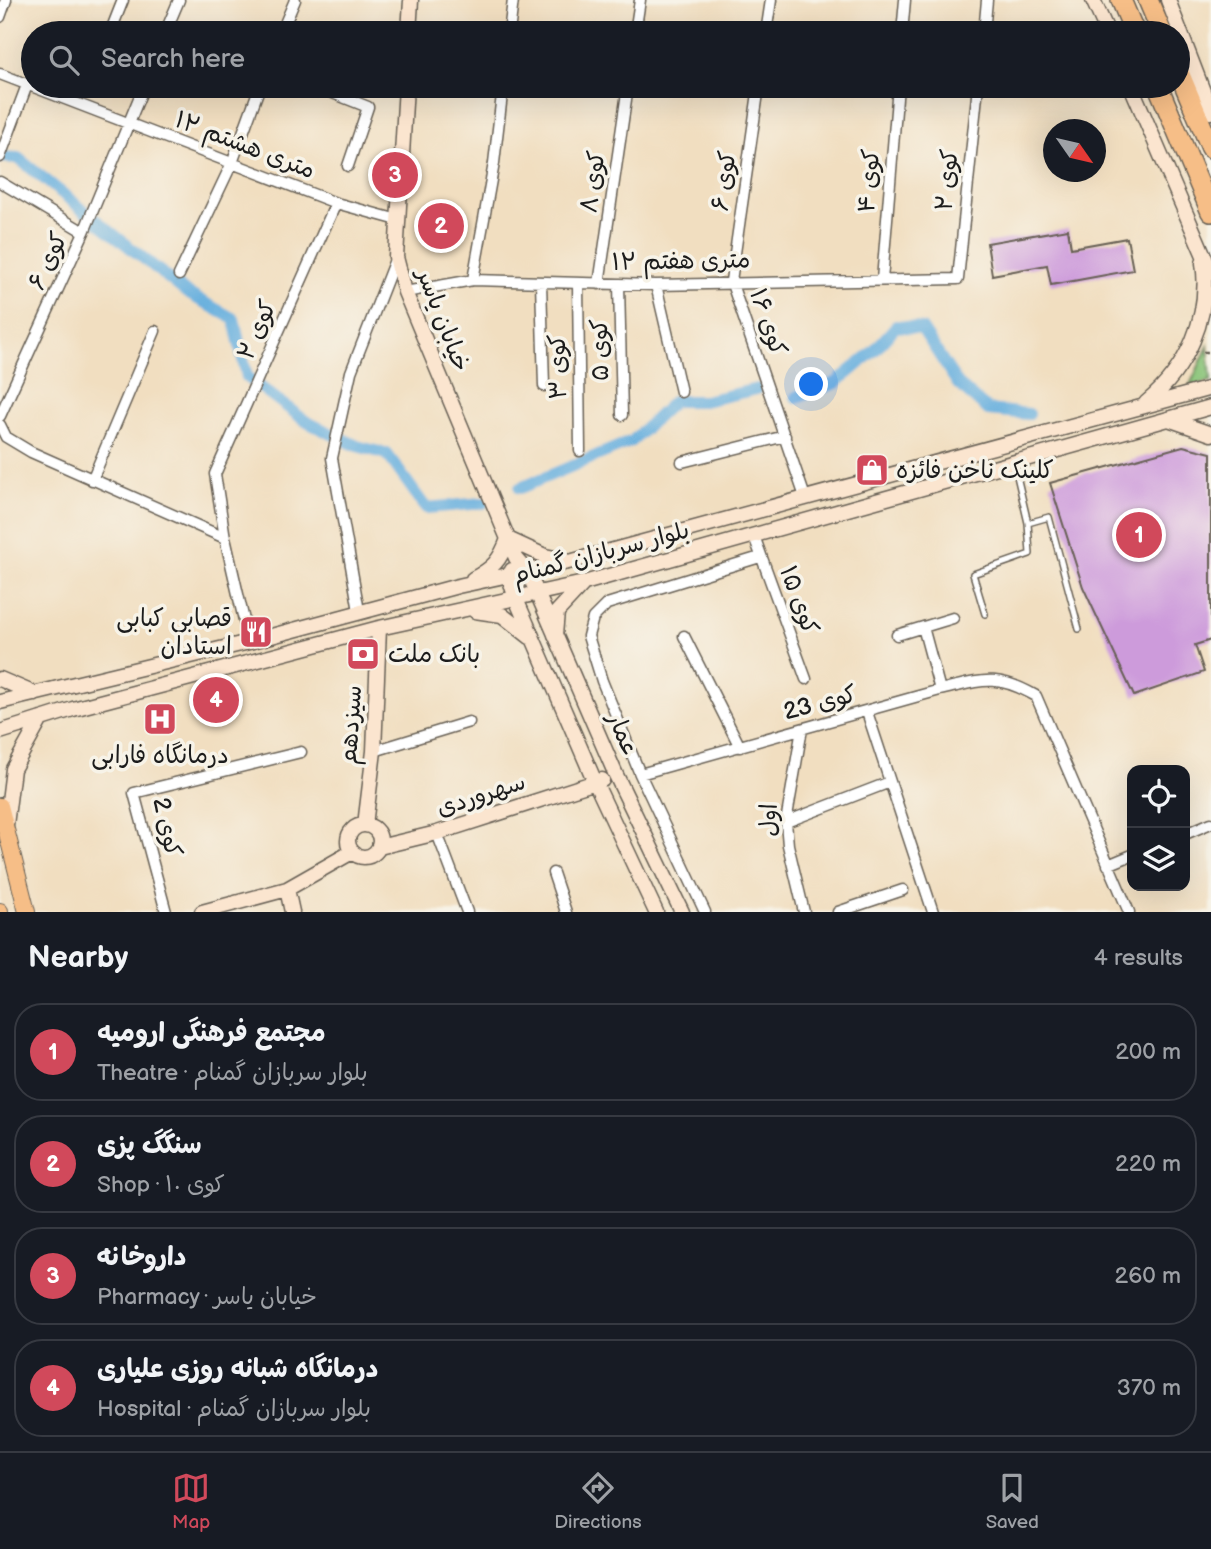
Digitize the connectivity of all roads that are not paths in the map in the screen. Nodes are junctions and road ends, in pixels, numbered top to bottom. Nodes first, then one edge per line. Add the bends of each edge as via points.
1 (6, 0) edge
2 (123, 0) edge
3 (178, 0) edge
4 (295, 0) edge
5 (411, 0) edge
6 (513, 0) edge
7 (640, 0) edge
8 (771, 0) edge
9 (905, 0) edge
10 (987, 0) edge
11 (1093, 0) edge
12 (1121, 0) edge
13 (1148, 0) edge
14 (1168, 0) edge
15 (0, 17) edge
16 (115, 21) edge
17 (170, 21) edge
18 (286, 21) edge
19 (410, 21) edge
20 (510, 21) edge
21 (637, 21) edge
22 (768, 21) edge
23 (903, 21) edge
24 (985, 21) edge
25 (1103, 21) edge
26 (1130, 21) edge
27 (1157, 21) edge
28 (1178, 21) edge
29 (1190, 47) edge
30 (0, 74) edge
31 (1204, 77) edge
32 (21, 83) edge
33 (22, 98) edge
34 (63, 98) edge
35 (139, 98) edge
36 (256, 98) edge
37 (346, 98) edge
38 (405, 98) edge
39 (502, 98) edge
40 (626, 98) edge
41 (757, 98) edge
42 (897, 98) edge
43 (977, 98) edge
44 (1136, 98) edge
45 (1163, 98) edge
46 (1190, 98) edge
47 (1211, 112) edge
48 (130, 122) junction
49 (1211, 148) edge
50 (0, 157) edge
51 (232, 163) junction
52 (348, 166) dead end
53 (0, 182) edge
54 (336, 202) junction
55 (1211, 212) edge
56 (398, 220) junction
57 (84, 233) junction
58 (1199, 241) junction
59 (396, 257) junction
60 (1211, 257) edge
61 (1211, 272) edge
62 (179, 275) dead end
63 (958, 279) joint
64 (473, 280) junction
65 (882, 280) junction
66 (732, 281) junction
67 (541, 282) junction
68 (578, 283) junction
69 (599, 284) junction
70 (619, 284) junction
71 (656, 285) junction
72 (405, 292) junction
73 (155, 331) dead end
74 (544, 386) dead end
75 (1211, 388) edge
76 (681, 392) dead end
77 (1141, 407) junction
78 (1211, 407) edge
79 (622, 415) dead end
80 (0, 416) edge
81 (1167, 419) junction
82 (0, 425) edge
83 (1211, 434) edge
84 (785, 436) junction
85 (580, 451) dead end
86 (1014, 460) junction
87 (682, 461) dead end
88 (92, 480) junction
89 (805, 497) junction
90 (1028, 523) junction
91 (754, 536) junction
92 (225, 538) junction
93 (508, 539) junction
94 (760, 557) junction
95 (516, 558) junction
96 (573, 561) junction
97 (528, 572) junction
98 (509, 577) junction
99 (584, 583) junction
100 (458, 586) junction
101 (536, 593) junction
102 (516, 599) junction
103 (463, 609) junction
104 (359, 611) junction
105 (985, 614) dead end
106 (953, 618) dead end
107 (923, 627) junction
108 (379, 628) junction
109 (1079, 629) dead end
110 (897, 635) dead end
111 (555, 636) junction
112 (684, 636) dead end
113 (249, 642) junction
114 (536, 642) junction
115 (0, 679) edge
116 (806, 679) dead end
117 (602, 681) junction
118 (68, 687) junction
119 (940, 690) junction
120 (579, 691) junction
121 (35, 694) junction
122 (0, 702) edge
123 (73, 709) junction
124 (867, 712) junction
125 (41, 719) junction
126 (468, 722) dead end
127 (802, 729) junction
128 (0, 732) edge
129 (740, 747) junction
130 (374, 751) junction
131 (301, 752) dead end
132 (640, 774) junction
133 (616, 775) junction
134 (596, 782) junction
135 (890, 782) junction
136 (2, 817) edge
137 (786, 822) junction
138 (1211, 823) edge
139 (365, 825) junction
140 (1190, 832) edge
141 (437, 833) junction
142 (379, 847) junction
143 (352, 852) junction
144 (1127, 857) edge
145 (1108, 865) junction
146 (553, 873) dead end
147 (287, 889) junction
148 (903, 890) dead end
149 (27, 912) edge
150 (166, 912) edge
151 (202, 912) edge
152 (292, 912) edge
153 (467, 912) edge
154 (566, 912) edge
155 (656, 912) edge
156 (682, 912) edge
157 (705, 912) edge
158 (804, 912) edge
159 (838, 912) edge
160 (933, 912) edge
161 (1129, 912) edge

1 - 15 street
2 - 16 street
3 - 17 street
4 - 18 street
5 - 19 main road
6 - 20 street
7 - 21 street
8 - 22 street
9 - 23 street
10 - 24 street
11 - 25 main road
12 - 26 highway
13 - 27 highway
14 - 28 main road
29 - 31 main road
30 - 32 street, ۱۲ متری هشتم
31 - 47 main road
33 - 50 street
34 - 48 street, ۱۲ متری هشتم
35 - 48 street, کوی ۶
36 - 51 street
37 - 52 street via 368,107
38 - 56 main road, خیابان یاسر
39 - 64 street
40 - 69 street, کوی ۸
41 - 66 street, کوی ۶
42 - 65 street, کوی ۴
43 - 63 street, کوی ۲
44 - 58 main road
45 - 55 highway
46 - 49 highway
48 - 51 street, ۱۲ متری هشتم
48 - 57 street, کوی ۶
51 - 54 street, ۱۲ متری هشتم
51 - 62 street
53 - 57 street
54 - 56 street, ۱۲ متری هشتم
54 - 92 street, کوی ۲ via 215,474
56 - 59 main road, خیابان یاسر
57 - 80 street, کوی ۶
58 - 60 main road
58 - 61 main road
58 - 77 main road via 1205,278 1202,316 1176,372
59 - 72 main road, خیابان یاسر
59 - 104 street via 351,372 332,458
63 - 65 street, ۱۲ متری هفتم
64 - 67 street, ۱۲ متری هفتم
64 - 72 street, ۱۲ متری هفتم
65 - 66 street, ۱۲ متری هفتم
66 - 71 street, ۱۲ متری هفتم
66 - 84 street, کوی ۱۶
67 - 68 street, ۱۲ متری هفتم
67 - 74 street
68 - 69 street, ۱۲ متری هفتم
68 - 85 street, کوی ۳
69 - 70 street, ۱۲ متری هفتم
70 - 71 street, ۱۲ متری هفتم
70 - 79 street, کوی ۵
71 - 76 street
72 - 93 main road, خیابان یاسر
73 - 88 street
75 - 77 main road, بلوار سربازان گمنام
77 - 89 main road, بلوار سربازان گمنام
78 - 81 main road, بلوار سربازان گمنام
81 - 83 main road
81 - 86 main road, بلوار سربازان گمنام
82 - 88 street via 6,437 31,453
84 - 87 street
84 - 89 street, کوی ۱۶
86 - 90 lane
86 - 91 main road, بلوار سربازان گمنام
88 - 92 street
89 - 96 main road, بلوار سربازان گمنام
90 - 105 lane via 1030,554 973,574
90 - 109 lane via 1049,517
91 - 94 street, کوی ۱۵
91 - 99 main road, بلوار سربازان گمنام
92 - 113 street
93 - 95 main road, خیابان یاسر
93 - 96 main road via 545,556
93 - 100 main road via 493,569
94 - 116 street, کوی ۱۵
94 - 117 street via 607,604 593,618 588,636
95 - 97 main road, خیابان یاسر
95 - 98 main road
96 - 97 main road, بلوار سربازان گمنام
97 - 98 main road, بلوار سربازان گمنام
97 - 101 main road, عمار
98 - 100 main road, بلوار سربازان گمنام
98 - 102 main road, عمار
99 - 101 main road, بلوار سربازان گمنام
99 - 111 main road via 557,612
100 - 104 main road, بلوار سربازان گمنام
101 - 102 main road, بلوار سربازان گمنام
101 - 111 main road, عمار
102 - 103 main road, بلوار سربازان گمنام
102 - 114 main road, عمار
103 - 108 main road, بلوار سربازان گمنام
103 - 114 main road via 502,615
104 - 113 main road, بلوار سربازان گمنام
106 - 107 street
107 - 110 street
107 - 119 street
108 - 123 main road, بلوار سربازان گمنام
108 - 130 main road, سیزدهم
111 - 120 main road, عمار
112 - 129 street
113 - 118 main road, بلوار سربازان گمنام
114 - 134 main road, عمار
115 - 121 main road
117 - 120 street
117 - 132 street
118 - 121 main road, بلوار سربازان گمنام
118 - 123 main road via 65,699
119 - 124 street, کوی 23
119 - 145 street, کوی 23 via 986,680 1011,682 1036,696
120 - 133 main road, عمار
121 - 122 main road, بلوار سربازان گمنام
123 - 125 main road, بلوار سربازان گمنام
124 - 127 street, کوی 23
124 - 135 street
125 - 128 main road, بلوار سربازان گمنام
125 - 136 main road via 13,769
126 - 130 street
127 - 129 street, کوی 23
127 - 137 street, اول
129 - 132 street, کوی 23
130 - 139 main road, سیزدهم
131 - 150 street, کوی 2 via 134,793
132 - 157 street
133 - 134 main road, سهروردی
133 - 156 main road, عمار
134 - 141 main road, سهروردی
134 - 155 main road, عمار
135 - 137 street
135 - 160 street
136 - 149 main road
137 - 158 street, اول
138 - 140 street
139 - 142 main road via 378,833
139 - 143 main road via 355,828 349,837
141 - 142 main road, سهروردی
141 - 153 street
142 - 143 main road via 367,857
143 - 147 main road
144 - 145 street
145 - 161 street
146 - 154 street
147 - 151 main road
147 - 152 main road
148 - 159 street

